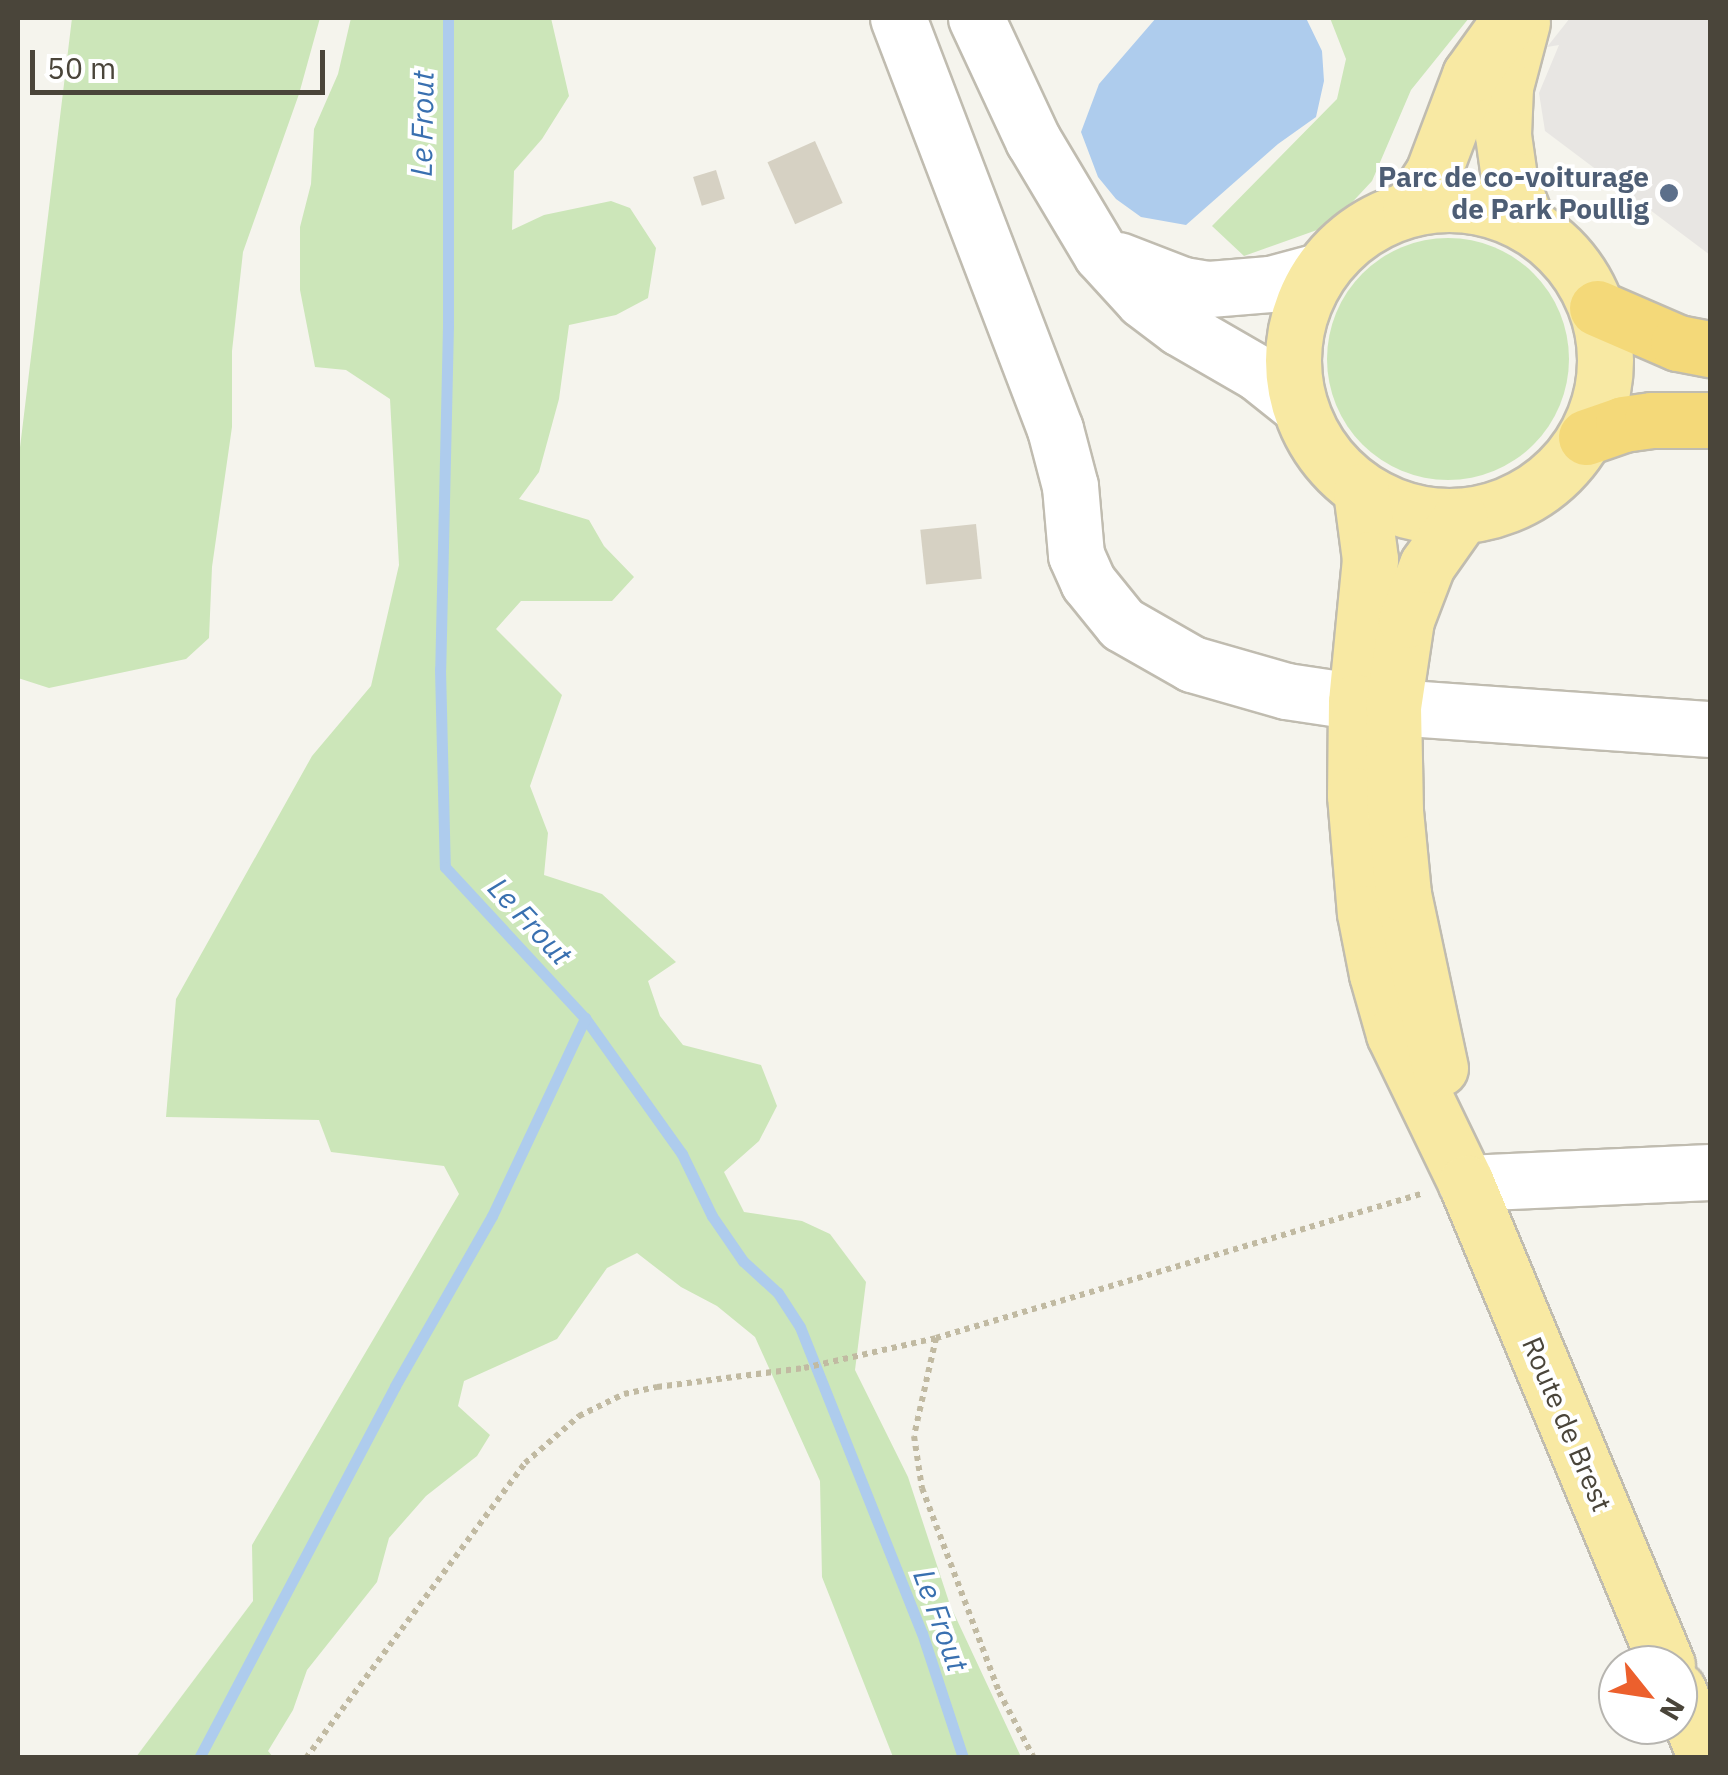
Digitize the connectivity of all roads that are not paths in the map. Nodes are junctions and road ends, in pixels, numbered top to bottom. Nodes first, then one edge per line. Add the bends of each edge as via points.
1 (898, 18) edge
2 (976, 18) edge
3 (1510, 18) edge
4 (1523, 18) edge
5 (1410, 208) junction
6 (1526, 224) junction
7 (1101, 254) junction
8 (1320, 272) junction
9 (1597, 308) junction
10 (1710, 349) edge
11 (1298, 405) junction
12 (1710, 420) edge
13 (1586, 438) junction
14 (1360, 491) junction
15 (1460, 518) junction
16 (1375, 704) junction
17 (1710, 729) edge
18 (1710, 1172) edge
19 (1466, 1183) junction
20 (1660, 1645) edge

1 - 16 street via 1055,429 1070,486 1071,532 1088,582 1133,633 1192,664 1286,691
2 - 7 street via 1033,140
3 - 5 main road via 1470,75 1433,173
4 - 6 main road via 1503,107 1509,177
5 - 6 main road via 1470,204
5 - 8 main road via 1344,243
6 - 9 main road via 1557,246
7 - 8 street via 1209,289
7 - 11 street via 1168,319
8 - 11 main road via 1299,313 1292,359
9 - 10 highway via 1678,344
9 - 13 main road via 1606,351 1602,396
11 - 14 main road via 1333,468
12 - 13 highway via 1622,424
13 - 15 main road via 1554,478 1510,506
14 - 15 main road via 1391,507
14 - 16 main road, Route de Brest via 1370,558
15 - 16 main road, Route de Brest via 1427,565
16 - 17 street
16 - 19 main road, Route de Brest via 1358,855 1377,974 1394,1034
18 - 19 street
19 - 20 main road, Route de Brest

